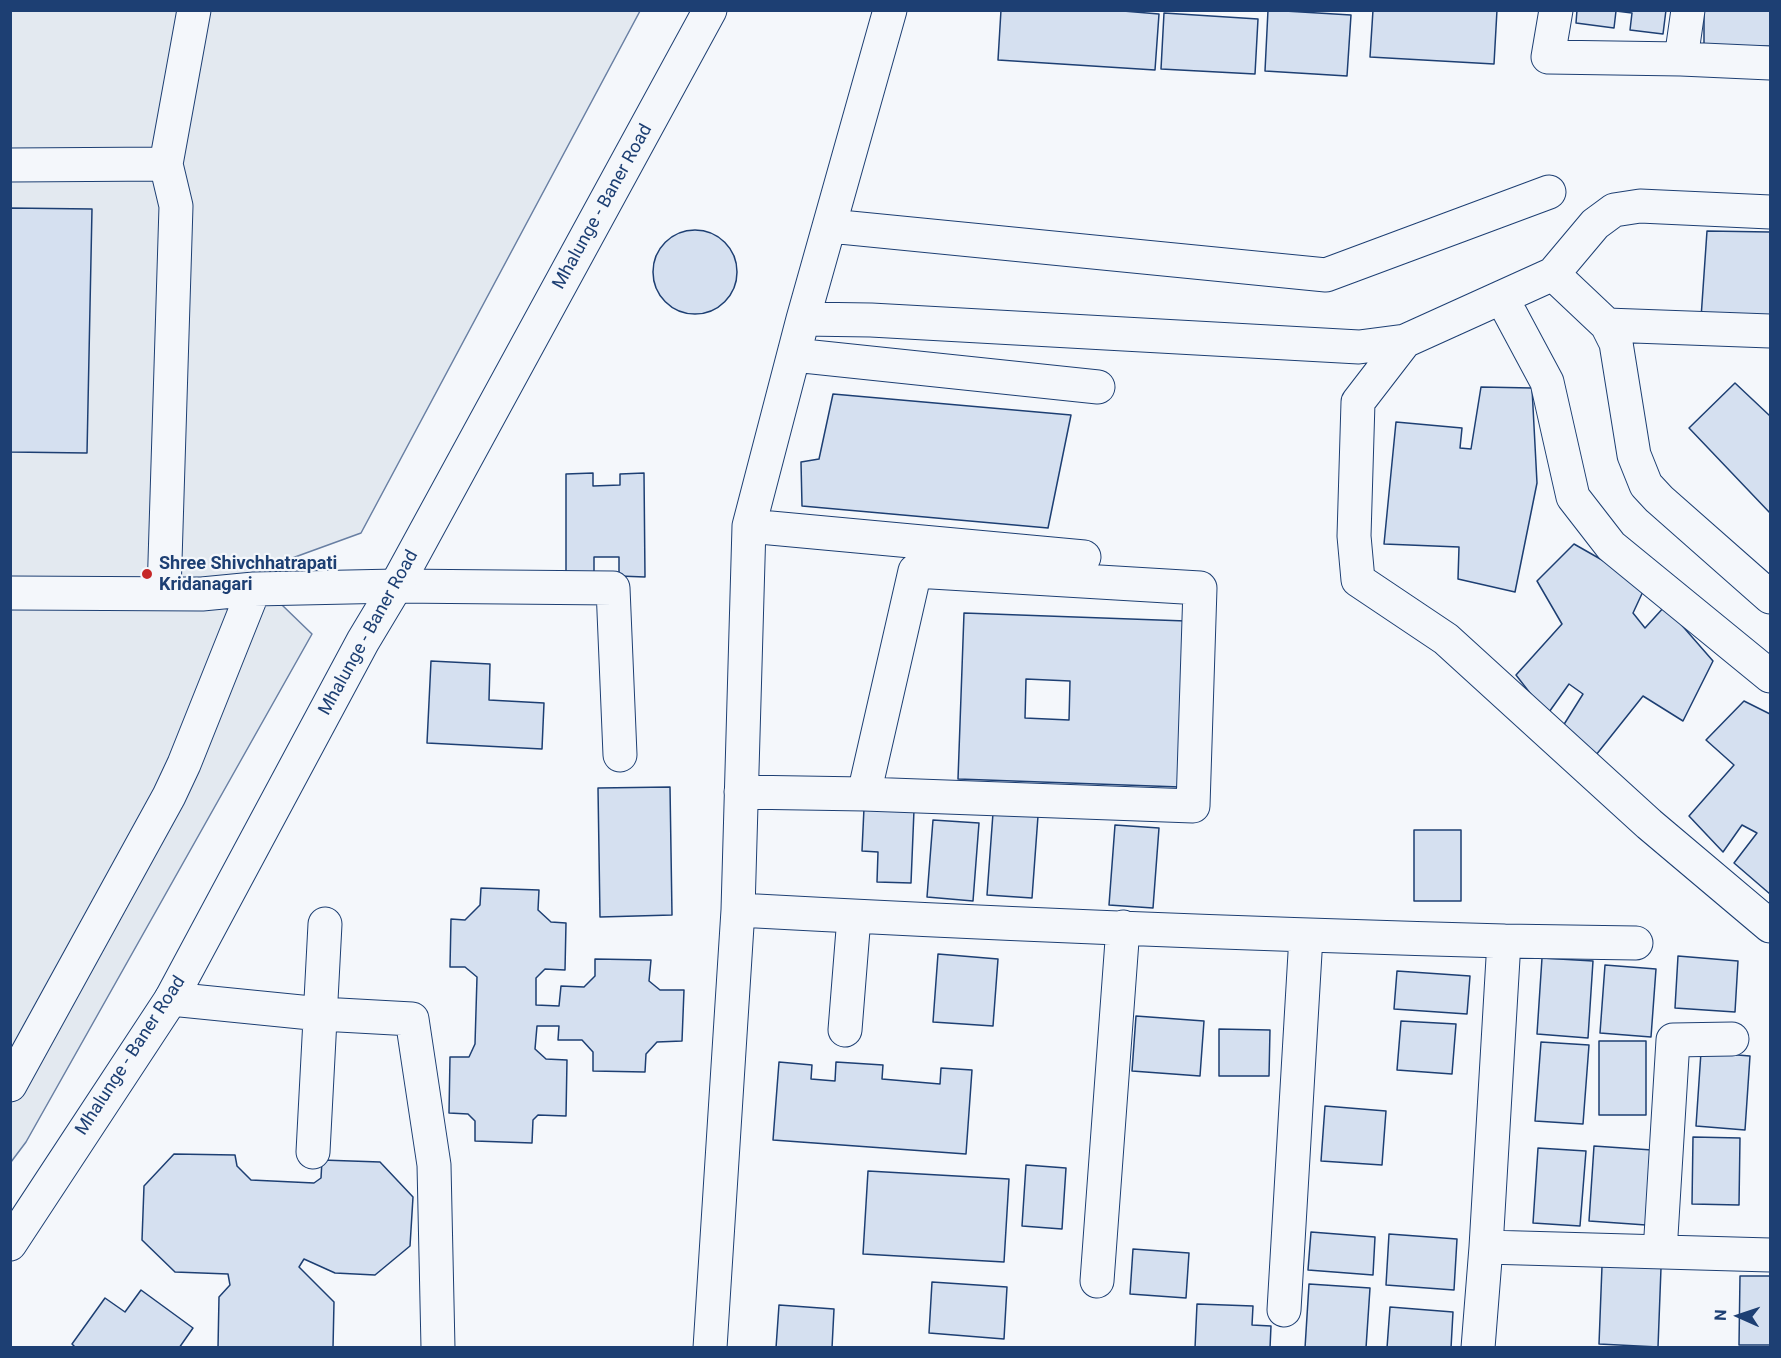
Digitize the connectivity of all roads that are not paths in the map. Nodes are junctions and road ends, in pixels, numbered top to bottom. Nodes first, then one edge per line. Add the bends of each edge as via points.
1 (195, 10) edge
2 (710, 10) edge
3 (890, 10) edge
4 (1556, 10) edge
5 (1688, 10) edge
6 (1681, 59) junction
7 (1770, 63) edge
8 (166, 164) junction
9 (10, 165) edge
10 (1550, 192) dead end
11 (1770, 212) edge
12 (830, 226) junction
13 (1553, 274) junction
14 (1502, 298) junction
15 (803, 320) junction
16 (1607, 325) junction
17 (1770, 331) edge
18 (1405, 341) junction
19 (794, 355) junction
20 (1098, 387) dead end
21 (749, 526) junction
22 (1084, 556) dead end
23 (396, 586) junction
24 (254, 589) junction
25 (10, 593) edge
26 (164, 593) junction
27 (1770, 597) edge
28 (1770, 676) edge
29 (620, 755) dead end
30 (741, 792) junction
31 (864, 794) junction
32 (738, 910) junction
33 (854, 917) junction
34 (325, 924) dead end
35 (1770, 926) edge
36 (1123, 927) junction
37 (1306, 936) junction
38 (1504, 941) junction
39 (1636, 943) dead end
40 (171, 999) junction
41 (321, 1014) junction
42 (845, 1030) dead end
43 (1732, 1040) dead end
44 (10, 1085) edge
45 (313, 1152) dead end
46 (10, 1244) edge
47 (1486, 1247) junction
48 (1660, 1252) junction
49 (1770, 1255) edge
50 (1097, 1281) dead end
51 (1284, 1310) dead end
52 (438, 1347) edge
53 (711, 1347) edge
54 (1478, 1347) edge

1 - 8 street
2 - 23 street, Mhalunge - Baner Road
3 - 12 street
4 - 6 street via 1548,57
5 - 6 street
6 - 7 street
8 - 9 street
8 - 26 street via 176,206
10 - 12 street via 1326,275
11 - 13 street via 1640,206 1614,210 1595,224
12 - 15 street
13 - 14 street
13 - 16 street
14 - 18 street
14 - 28 street via 1547,382 1573,496 1611,546
15 - 18 street via 871,320 1359,347
15 - 19 street
16 - 17 street
16 - 27 street via 1616,344 1634,455 1646,485
18 - 35 street via 1358,402 1354,536 1358,580 1446,639 1649,824
19 - 20 street
19 - 21 street
21 - 22 street
21 - 30 street
23 - 24 street
23 - 29 street via 613,588
23 - 40 street, Mhalunge - Baner Road
24 - 26 street
24 - 44 street via 169,796
25 - 26 street
30 - 31 street
30 - 32 street
31 - 31 street via 915,571 1200,588 1193,806
32 - 33 street
32 - 53 street
33 - 36 street
33 - 42 street
34 - 41 street
36 - 37 street
36 - 50 street
37 - 38 street
37 - 51 street
38 - 39 street
38 - 47 street
40 - 41 street
40 - 46 street, Mhalunge - Baner Road
41 - 45 street
41 - 52 street via 412,1019 434,1165
43 - 48 street via 1673,1040
47 - 48 street
47 - 54 street
48 - 49 street

